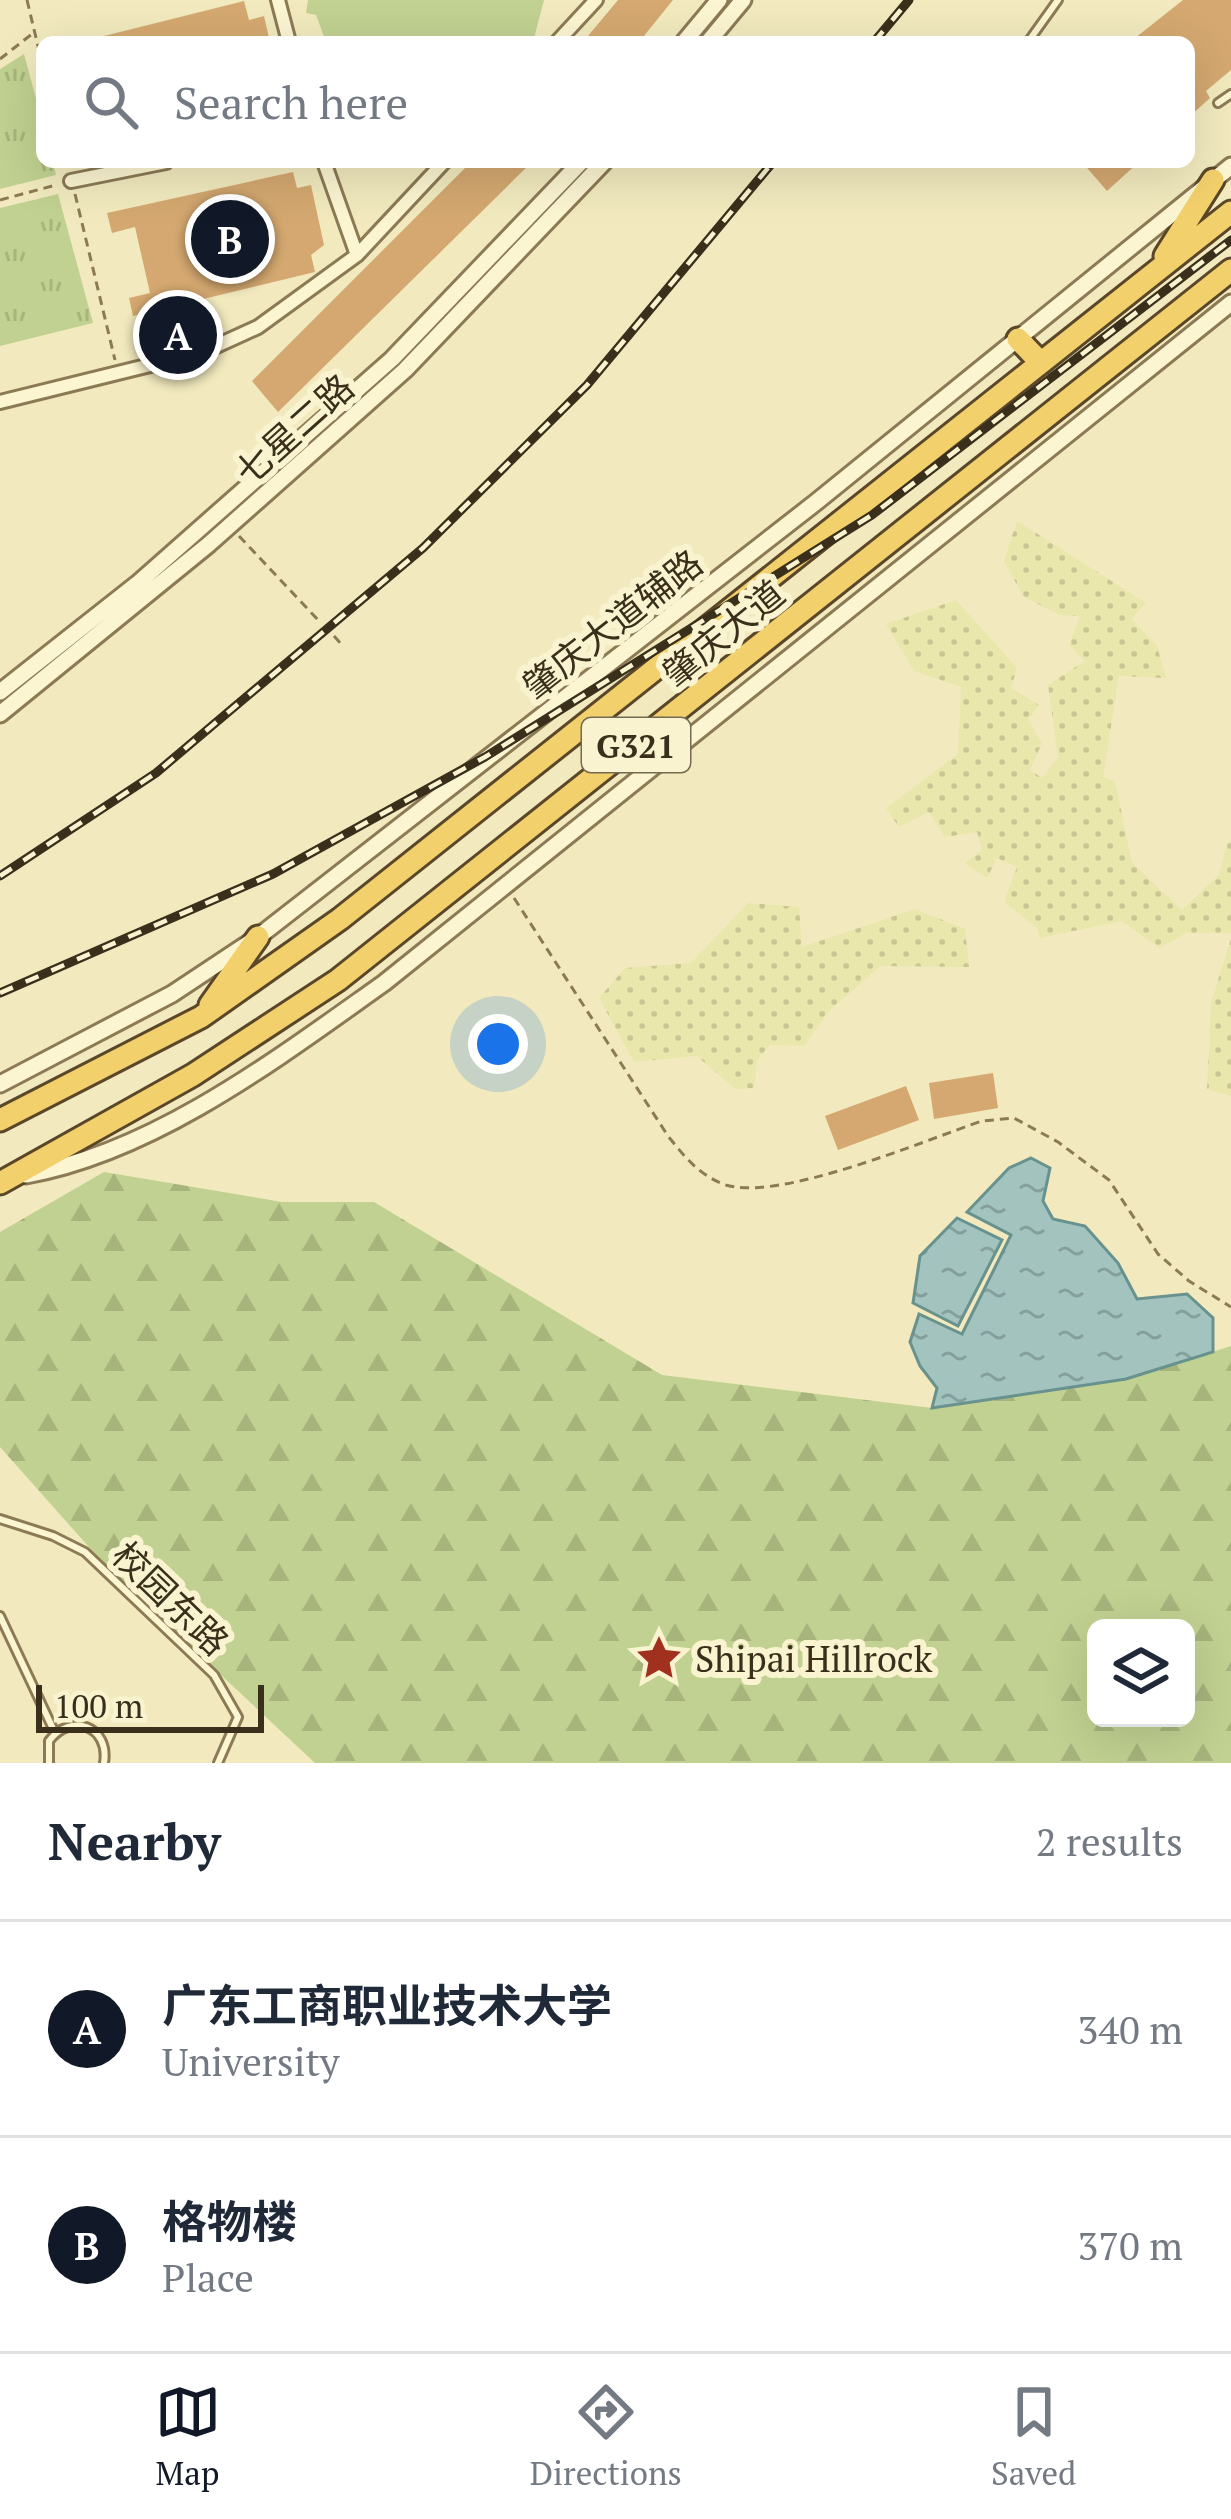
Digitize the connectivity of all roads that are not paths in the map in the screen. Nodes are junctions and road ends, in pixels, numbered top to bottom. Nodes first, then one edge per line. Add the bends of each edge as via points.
1 (278, 0) edge
2 (596, 0) edge
3 (719, 0) edge
4 (743, 0) edge
5 (1058, 0) edge
6 (288, 36) edge
7 (562, 36) edge
8 (689, 36) edge
9 (713, 36) edge
10 (1032, 36) edge
11 (1231, 94) edge
12 (1218, 104) dead end
13 (138, 168) edge
14 (326, 168) edge
15 (438, 168) edge
16 (575, 168) edge
17 (598, 168) edge
18 (1222, 173) edge
19 (71, 182) road end
20 (1231, 212) edge
21 (357, 255) junction
22 (1231, 270) edge
23 (1154, 274) junction
24 (1231, 303) edge
25 (1018, 339) junction
26 (1041, 363) junction
27 (0, 402) edge
28 (0, 692) edge
29 (0, 714) edge
30 (258, 937) junction
31 (201, 1017) junction
32 (0, 1084) edge
33 (0, 1120) edge
34 (6, 1180) edge
35 (0, 1519) edge
36 (0, 1616) edge
37 (55, 1733) junction
38 (49, 1763) edge
39 (104, 1763) edge
40 (218, 1763) edge

1 - 6 street
2 - 7 street
3 - 8 street
4 - 9 street
5 - 10 lane
11 - 12 lane
13 - 19 street
14 - 21 street
15 - 21 street
16 - 28 street, 七星二路 via 392,358 154,569
17 - 29 street, 七星二路 via 405,370
18 - 23 highway
18 - 25 street, 肇庆大道辅路
20 - 23 highway, 肇庆大道 / G321
21 - 27 street via 230,342
22 - 34 highway, 肇庆大道 / G321 via 338,980 194,1075
23 - 26 highway, 肇庆大道 / G321
24 - 34 street via 507,887 320,1028 109,1153
25 - 26 highway
25 - 30 street, 肇庆大道辅路
26 - 31 highway, 肇庆大道 / G321 via 374,893
30 - 31 highway
30 - 32 street, 肇庆大道辅路 via 172,994
31 - 33 highway, 肇庆大道 / G321
35 - 40 lane, 校园东路 via 85,1552 214,1675 238,1717
36 - 37 lane
37 - 38 lane
37 - 39 lane via 72,1724 91,1728 104,1742

